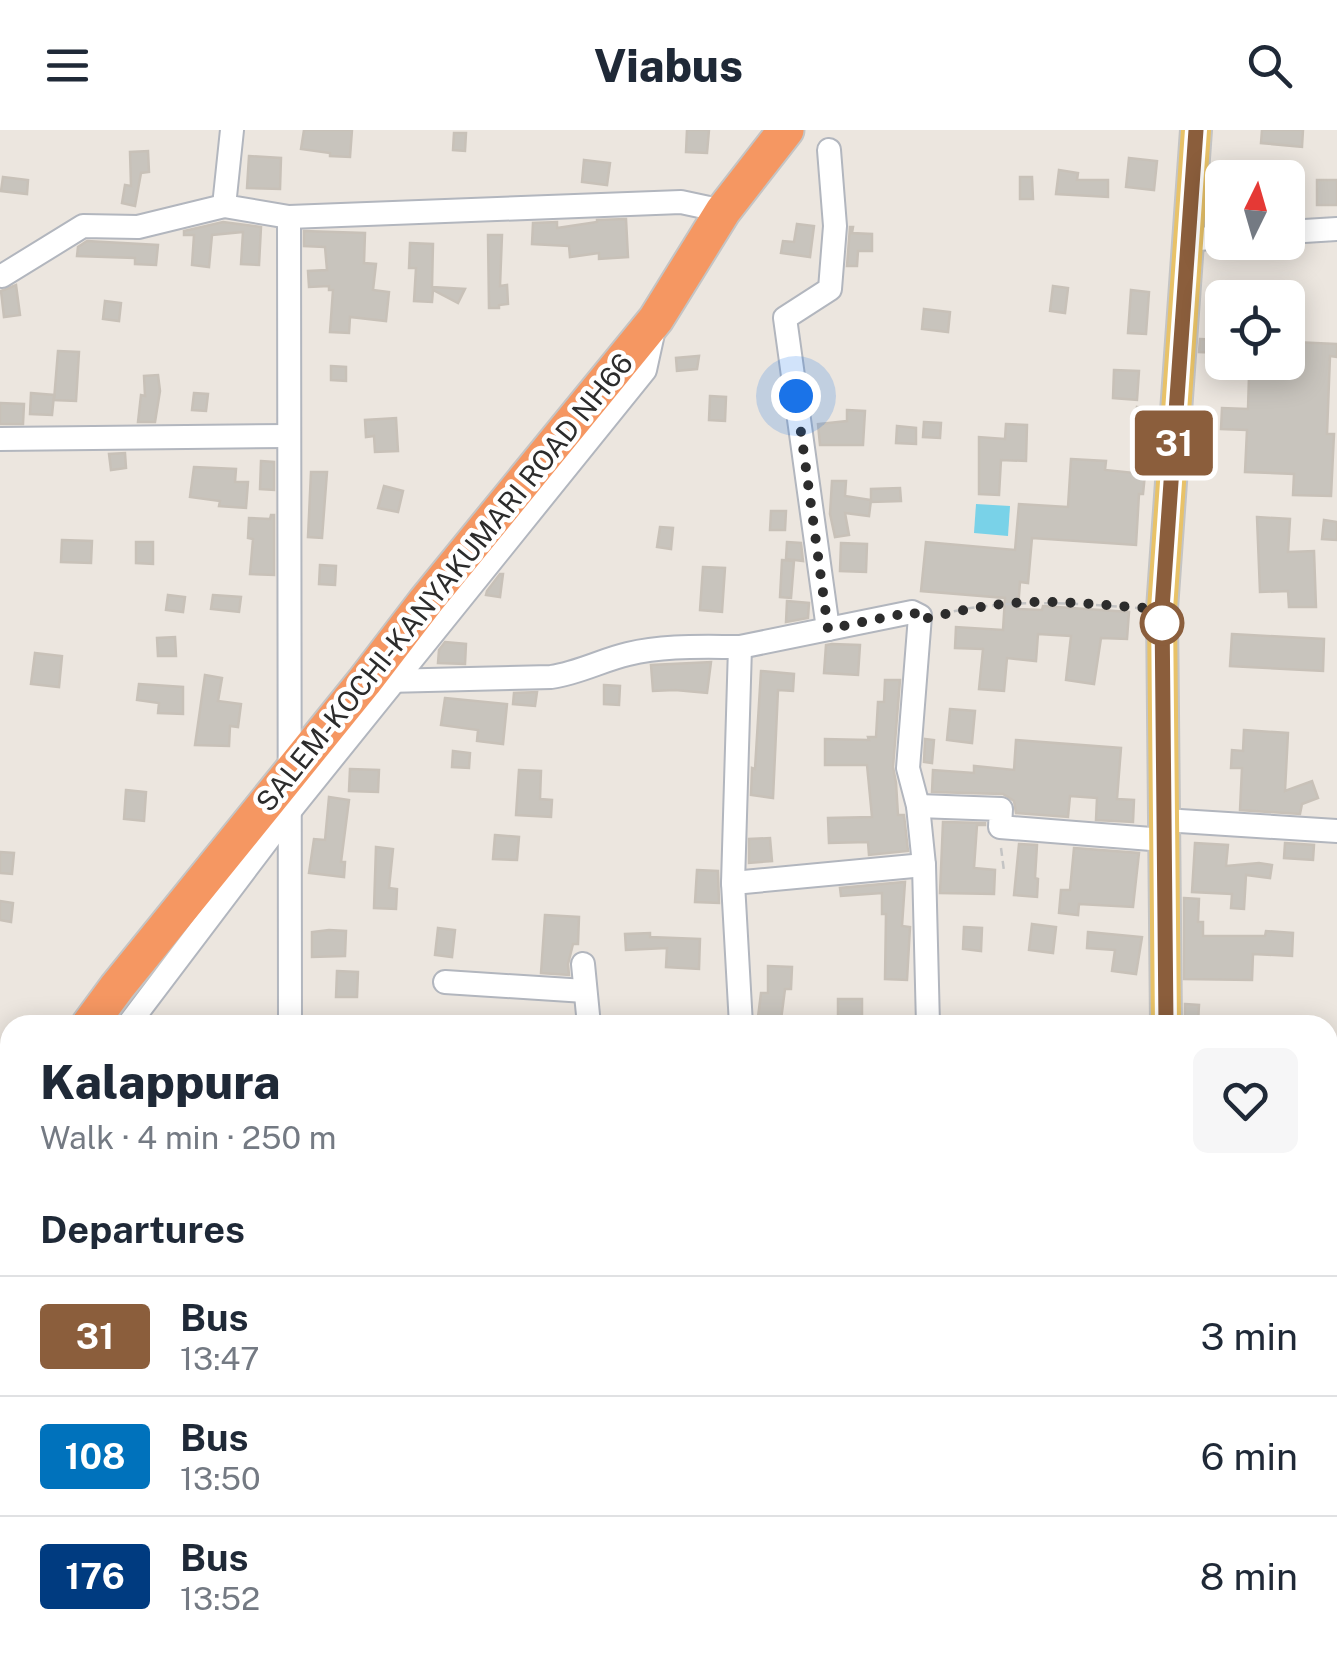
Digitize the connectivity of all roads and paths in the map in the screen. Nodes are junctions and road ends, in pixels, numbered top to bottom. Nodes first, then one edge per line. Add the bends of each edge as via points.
1 (232, 130) edge
2 (786, 130) edge
3 (1196, 130) edge
4 (829, 150) dead end
5 (224, 206) junction
6 (724, 211) junction
7 (289, 217) junction
8 (1337, 229) edge
9 (1305, 231) edge
10 (1205, 238) edge
11 (1187, 240) junction
12 (2, 276) dead end
13 (289, 436) junction
14 (0, 439) edge
15 (1162, 609) junction
16 (920, 620) junction
17 (828, 629) junction
18 (740, 647) junction
19 (379, 681) junction
20 (288, 774) junction
21 (918, 806) junction
22 (289, 812) junction
23 (1000, 827) junction
24 (1164, 830) junction
25 (1337, 831) edge
26 (924, 865) junction
27 (1004, 871) dead end
28 (734, 882) junction
29 (584, 964) dead end
30 (445, 982) dead end
31 (585, 991) junction
32 (96, 1015) edge
33 (136, 1015) edge
34 (290, 1015) edge
35 (587, 1015) edge
36 (740, 1015) edge
37 (928, 1015) edge
38 (1166, 1015) edge

1 - 5 street
2 - 6 highway, SALEM-KOCHI-KANYAKUMARI ROAD NH66
3 - 11 main road
4 - 17 street via 830,290 786,318
5 - 7 street
5 - 12 street via 138,226 82,226
6 - 7 street via 680,202
6 - 19 highway, SALEM-KOCHI-KANYAKUMARI ROAD NH66 via 656,318 426,601
7 - 13 street
8 - 9 street
10 - 11 street
11 - 15 main road
13 - 14 street
13 - 20 street
15 - 16 path via 1044,602 966,608
15 - 24 main road
16 - 17 street via 912,612
16 - 21 street via 908,768
17 - 18 street
18 - 19 street via 662,648 551,677
18 - 28 street
19 - 20 highway, SALEM-KOCHI-KANYAKUMARI ROAD NH66
19 - 22 street
20 - 22 street
20 - 32 highway, SALEM-KOCHI-KANYAKUMARI ROAD NH66
21 - 23 street via 1002,809
21 - 26 street
22 - 33 street
22 - 34 street
23 - 24 street
23 - 27 path
24 - 25 street
24 - 38 main road
26 - 28 street
26 - 37 street
28 - 36 street
29 - 31 street
30 - 31 street
31 - 35 street

